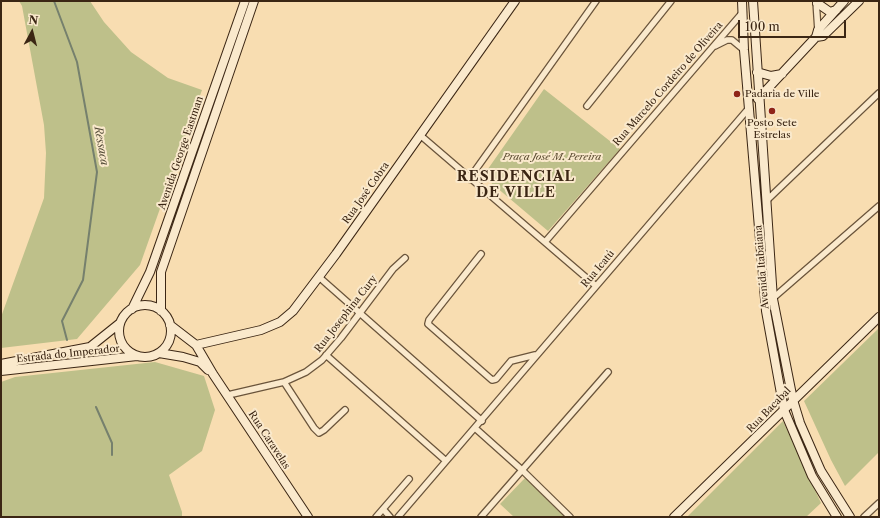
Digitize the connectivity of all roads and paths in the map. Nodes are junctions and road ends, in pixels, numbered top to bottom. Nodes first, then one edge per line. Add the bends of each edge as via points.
1 (245, 1) edge
2 (254, 1) edge
3 (515, 1) edge
4 (596, 1) edge
5 (671, 1) edge
6 (742, 1) edge
7 (753, 1) edge
8 (844, 1) edge
9 (859, 1) edge
10 (816, 2) edge
11 (836, 10) junction
12 (743, 12) junction
13 (819, 35) junction
14 (711, 48) junction
15 (744, 50) junction
16 (758, 72) junction
17 (782, 74) junction
18 (879, 93) edge
19 (760, 97) junction
20 (587, 106) dead end
21 (750, 107) junction
22 (420, 135) junction
23 (469, 178) junction
24 (766, 201) junction
25 (879, 206) edge
26 (545, 242) junction
27 (481, 254) dead end
28 (405, 258) dead end
29 (319, 277) junction
30 (596, 286) junction
31 (774, 299) junction
32 (764, 302) junction
33 (132, 309) junction
34 (161, 311) junction
35 (359, 314) junction
36 (879, 317) edge
37 (120, 323) junction
38 (170, 325) junction
39 (196, 345) junction
40 (159, 353) junction
41 (326, 355) junction
42 (535, 355) junction
43 (136, 356) junction
44 (1, 364) edge
45 (1, 371) edge
46 (608, 372) dead end
47 (213, 374) junction
48 (284, 382) junction
49 (228, 396) junction
50 (793, 400) junction
51 (345, 410) dead end
52 (784, 410) junction
53 (482, 421) junction
54 (475, 428) junction
55 (446, 461) junction
56 (522, 470) junction
57 (409, 479) dead end
58 (879, 503) edge
59 (383, 509) junction
60 (308, 517) edge
61 (376, 517) edge
62 (390, 517) edge
63 (398, 517) edge
64 (481, 517) edge
65 (570, 517) edge
66 (674, 517) edge
67 (837, 517) edge
68 (850, 517) edge
69 (864, 517) edge

1 - 33 street, Avenida George Eastman via 150,272
2 - 34 street, Avenida George Eastman via 162,272
3 - 22 street, Rua José Cobra
4 - 23 street
5 - 20 street
6 - 12 street, Avenida Itabaiana
7 - 16 street, Avenida Itabaiana
8 - 11 street, Rua Icatú
9 - 13 street
10 - 11 street via 830,12
10 - 13 street
11 - 13 street, Rua Icatú
12 - 14 street, Rua Marcelo Cordeiro de Oliveira
12 - 15 street, Avenida Itabaiana
13 - 17 street, Rua Icatú
14 - 15 street via 727,40 734,41
14 - 26 street, Rua Marcelo Cordeiro de Oliveira
15 - 21 street, Avenida Itabaiana
16 - 17 street via 772,76
16 - 19 street, Avenida Itabaiana
17 - 19 street, Rua Icatú
18 - 24 street
19 - 21 street, Rua Icatú
19 - 24 street, Avenida Itabaiana
21 - 30 street, Rua Icatú
21 - 32 street, Avenida Itabaiana
22 - 23 street
22 - 29 street, Rua José Cobra
23 - 26 street
24 - 31 street, Avenida Itabaiana
25 - 31 street
26 - 30 street
27 - 42 street via 428,324 492,380 496,379 511,361
28 - 35 street, Rua Josephina Cury via 393,269
29 - 35 street
29 - 39 street, Rua José Cobra via 293,311 271,327
30 - 42 street, Rua Icatú
31 - 32 street
31 - 50 street, Avenida Itabaiana
32 - 52 street, Avenida Itabaiana
33 - 34 street via 147,305
33 - 37 street
34 - 38 street
35 - 41 street, Rua Josephina Cury
35 - 53 street
36 - 50 street, Rua Bacabal
37 - 43 street via 118,331 121,343
37 - 44 street via 90,347
38 - 39 street
38 - 40 street via 169,341
39 - 47 street
40 - 43 street via 144,357
40 - 47 street via 200,362
41 - 48 street, Rua Josephina Cury via 306,372
41 - 55 street
42 - 53 street, Rua Icatú
43 - 45 street, Estrada do Imperador
46 - 56 street
47 - 49 street, Rua Caravelas
48 - 49 street, Rua Josephina Cury
48 - 51 street via 319,433
49 - 60 street, Rua Caravelas
50 - 52 street, Rua Bacabal
50 - 68 street, Avenida Itabaiana via 820,471
52 - 66 street, Rua Bacabal
52 - 67 street, Avenida Itabaiana via 812,476
53 - 54 street, Rua Icatú
54 - 55 street, Rua Icatú
54 - 56 street
55 - 63 street, Rua Icatú
56 - 64 street
56 - 65 street
57 - 59 street
58 - 69 street
59 - 61 street
59 - 62 street

